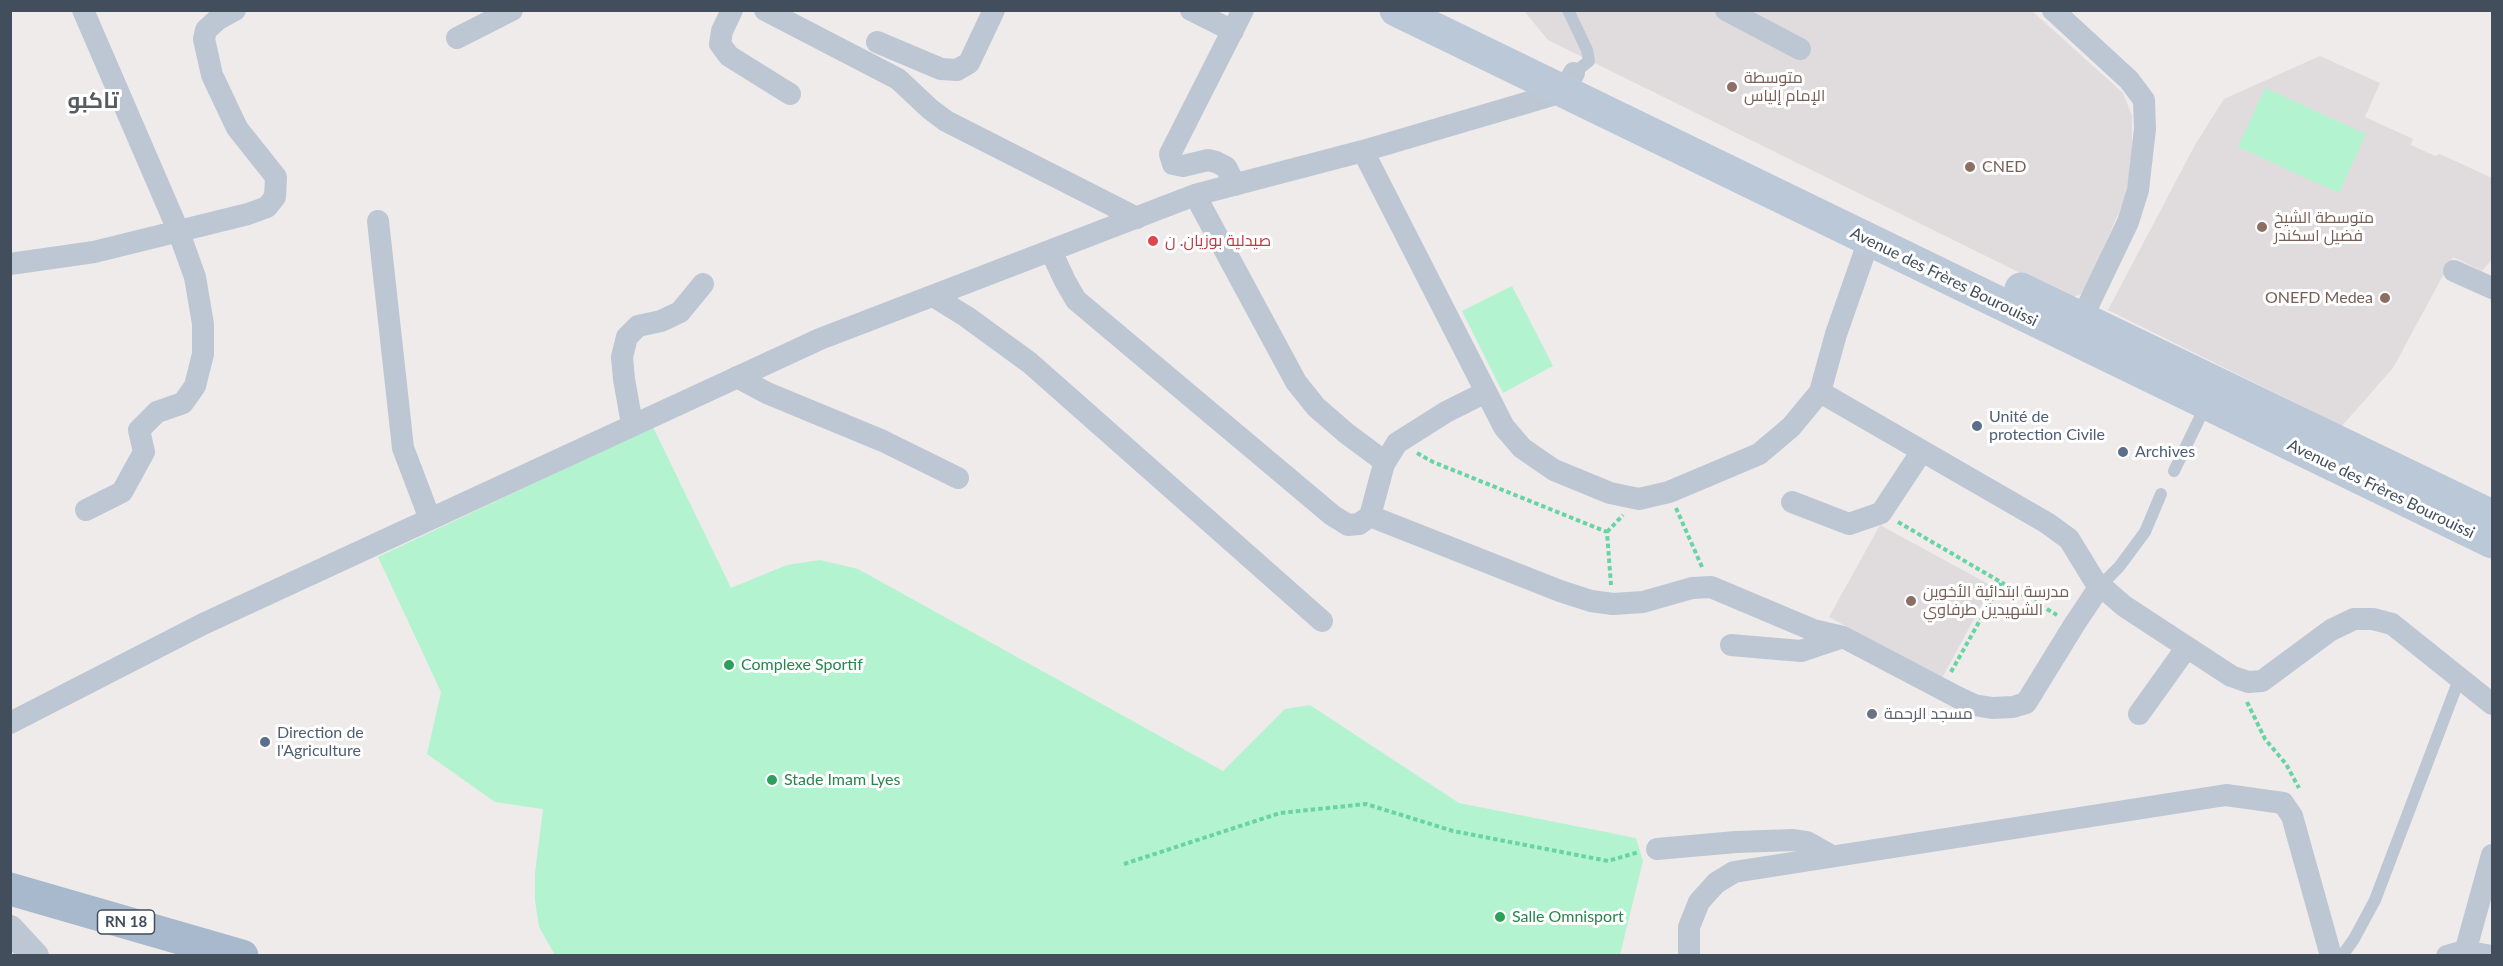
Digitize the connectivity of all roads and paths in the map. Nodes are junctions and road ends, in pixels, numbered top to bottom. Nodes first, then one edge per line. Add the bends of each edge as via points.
1 (83, 10) edge
2 (235, 10) edge
3 (512, 10) edge
4 (732, 10) edge
5 (765, 10) edge
6 (994, 10) edge
7 (1191, 10) edge
8 (1243, 10) edge
9 (1396, 10) edge
10 (1448, 10) edge
11 (1568, 10) edge
12 (1726, 10) edge
13 (2053, 10) edge
14 (1233, 31) junction
15 (457, 38) dead end
16 (878, 42) dead end
17 (1800, 49) dead end
18 (1568, 82) junction
19 (790, 94) dead end
20 (1363, 151) junction
21 (1235, 185) junction
22 (1195, 195) junction
23 (1137, 218) junction
24 (378, 221) dead end
25 (178, 231) junction
26 (1869, 240) junction
27 (1051, 251) junction
28 (10, 264) edge
29 (2454, 271) dead end
30 (703, 284) dead end
31 (2493, 288) edge
32 (933, 296) junction
33 (2079, 330) junction
34 (737, 377) junction
35 (1820, 392) junction
36 (1484, 393) junction
37 (2206, 405) junction
38 (632, 424) junction
39 (1397, 443) junction
40 (1922, 451) junction
41 (1385, 462) junction
42 (2174, 471) dead end
43 (958, 478) dead end
44 (1669, 492) junction
45 (2162, 494) dead end
46 (1792, 502) dead end
47 (86, 510) dead end
48 (1881, 513) junction
49 (1370, 516) junction
50 (2493, 516) edge
51 (430, 519) junction
52 (2493, 542) edge
53 (2002, 581) junction
54 (2100, 586) junction
55 (1711, 587) junction
56 (1613, 604) junction
57 (1322, 621) dead end
58 (2074, 625) junction
59 (1843, 636) junction
60 (1731, 645) dead end
61 (2187, 647) junction
62 (2460, 677) junction
63 (2248, 682) junction
64 (1942, 688) junction
65 (2493, 704) edge
66 (2139, 714) dead end
67 (10, 723) edge
68 (2283, 803) junction
69 (1649, 850) joint
70 (2493, 855) edge
71 (1832, 856) junction
72 (1124, 864) dead end
73 (10, 889) edge
74 (10, 929) edge
75 (2458, 954) edge
76 (35, 956) edge
77 (242, 956) edge
78 (1689, 956) edge
79 (2331, 956) edge
80 (2342, 956) edge
81 (2492, 956) edge

1 - 25 street
2 - 25 street via 206,30 204,39 213,75 237,128 276,177 275,197 267,207 248,214
3 - 15 street
4 - 19 street via 720,44 729,56
5 - 23 street via 898,79 946,121
6 - 16 street via 969,63 957,70 940,69
7 - 14 street
8 - 14 street
9 - 18 main road, Avenue des Frères Bourouissi
10 - 18 main road
11 - 18 lane via 1589,61
12 - 17 street
13 - 33 street via 2129,80 2144,100 2138,190 2128,222
14 - 21 street via 1170,154 1173,164 1183,166 1216,162 1226,167
18 - 20 street
18 - 26 main road, Avenue des Frères Bourouissi
18 - 33 main road
20 - 21 street
20 - 36 street
21 - 22 street
22 - 23 street
22 - 41 street via 1296,382 1346,434
23 - 27 street
24 - 51 street via 404,448
25 - 28 street via 94,252
25 - 47 street via 195,277 203,324 203,354 195,386 183,404 157,412 139,430 144,452 122,492
26 - 33 main road, Avenue des Frères Bourouissi
26 - 35 street
27 - 32 street
27 - 49 street via 1076,300 1332,515 1348,525 1359,524
29 - 31 street
30 - 38 street via 680,312 638,326 627,337 622,357
32 - 34 street via 820,339
32 - 57 street via 1030,363
33 - 37 main road, Avenue des Frères Bourouissi
33 - 50 main road
34 - 38 street
34 - 43 street
35 - 40 street
35 - 44 street via 1791,427 1759,454
36 - 39 street
36 - 44 street via 1504,428 1522,448 1554,470 1610,493 1639,499
37 - 42 lane
37 - 52 main road, Avenue des Frères Bourouissi
38 - 51 street
39 - 41 street
39 - 56 path via 1433,462 1607,532
40 - 48 street
40 - 54 street via 2069,539
41 - 49 street
44 - 55 path
45 - 54 lane via 2145,532
46 - 48 street via 1849,524
48 - 53 path
49 - 56 street via 1560,591
51 - 67 street via 203,624
53 - 58 path
53 - 64 path
54 - 58 street
54 - 61 street
55 - 56 street via 1692,588 1643,602
55 - 59 street via 1813,630
58 - 64 street via 2026,703 1992,708 1974,705
59 - 60 street via 1801,651
59 - 64 street
61 - 63 street
61 - 66 street
62 - 63 street via 2392,624 2354,619 2331,630 2262,681
62 - 65 street
62 - 80 lane via 2375,900
63 - 68 path via 2247,705 2265,739 2299,787
68 - 71 street via 2226,795
68 - 79 street via 2292,816
69 - 71 street via 1794,840 1807,842
69 - 72 path via 1608,861 1453,831 1366,804 1280,813
70 - 75 street
71 - 78 street via 1734,872 1716,883 1699,902 1689,927
73 - 77 main road, RN 18
74 - 76 street
75 - 81 street

